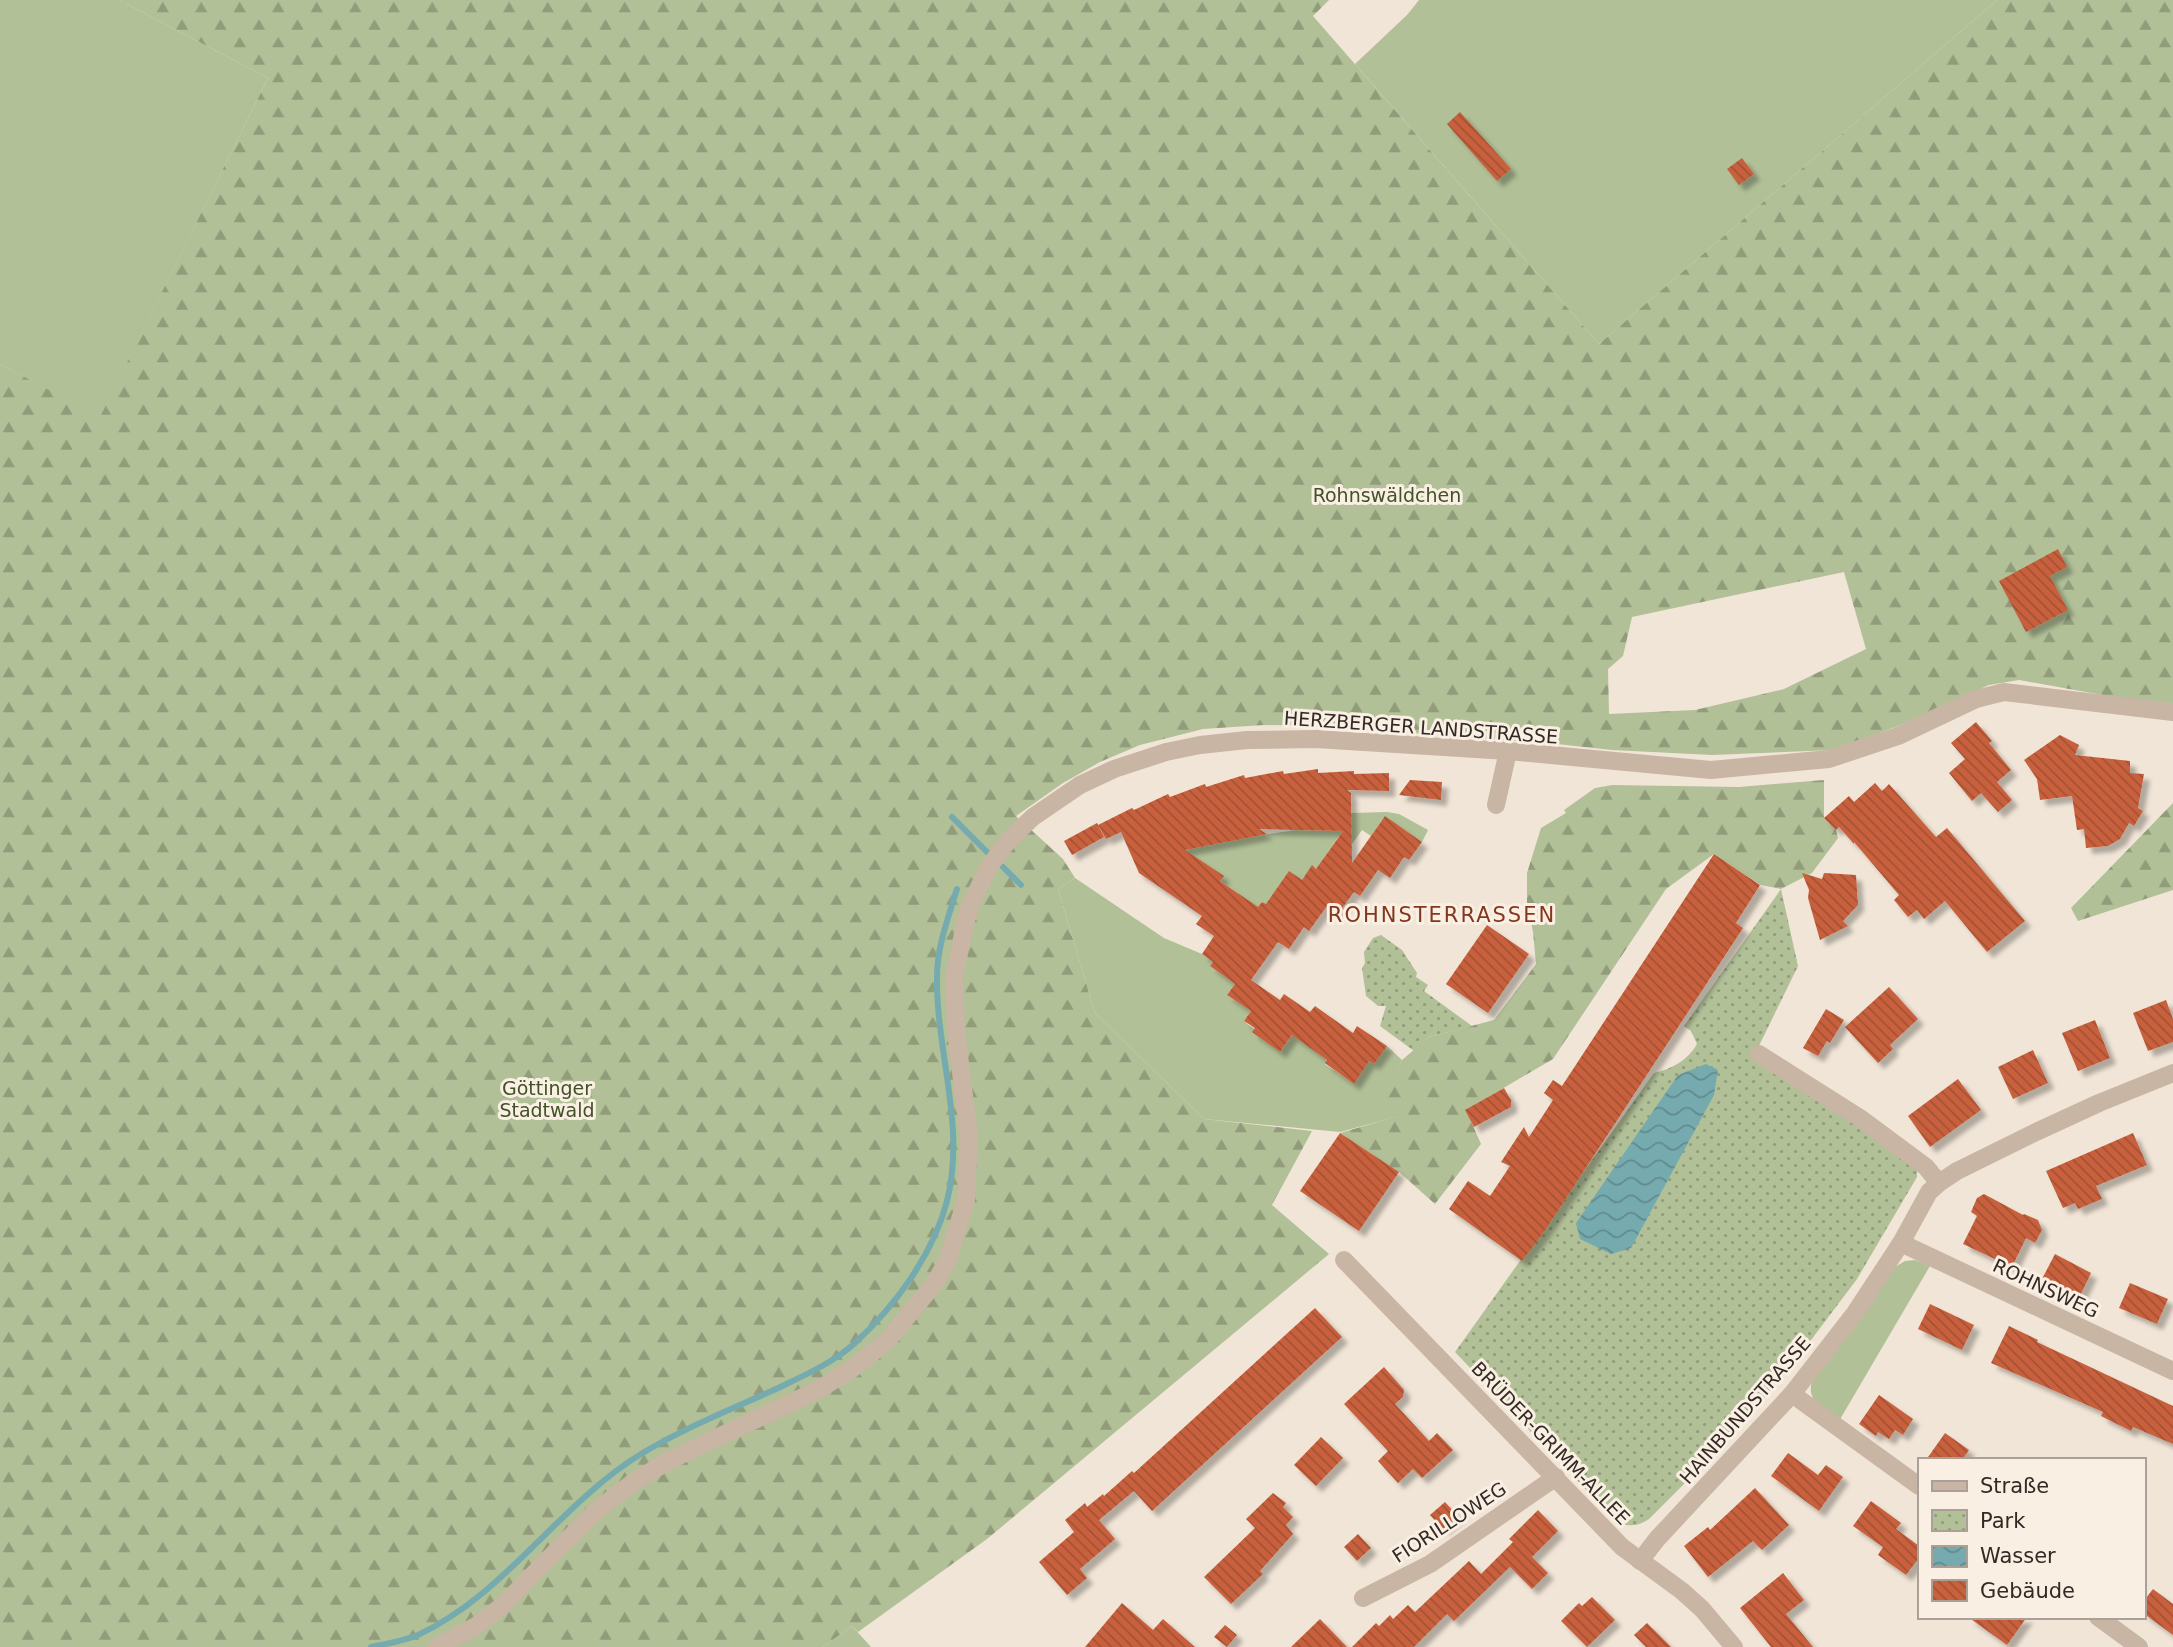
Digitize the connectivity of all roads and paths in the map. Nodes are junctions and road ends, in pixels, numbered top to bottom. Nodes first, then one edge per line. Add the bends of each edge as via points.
1 (2173, 712) edge
2 (1508, 751) junction
3 (1496, 805) dead end
4 (1759, 1054) dead end
5 (2173, 1073) edge
6 (1939, 1182) junction
7 (1901, 1243) junction
8 (1344, 1260) dead end
9 (2173, 1371) edge
10 (1792, 1394) junction
11 (1556, 1477) junction
12 (1918, 1485) edge
13 (1640, 1561) junction
14 (1363, 1598) dead end
15 (2101, 1619) edge
16 (437, 1647) edge
17 (1734, 1647) edge
18 (2139, 1647) edge

1 - 2 street, HERZBERGER LANDSTRASSE via 2004,692 1829,759 1711,770
2 - 3 street
2 - 16 street, HERZBERGER LANDSTRASSE via 1316,739 1200,745 1105,773 1033,817 988,868 970,906 959,947 954,978 969,1136 966,1200 947,1262 934,1284 887,1341 852,1369 635,1481 596,1511 503,1605
4 - 6 street via 1860,1118
5 - 6 street, HAINBUNDSTRASSE via 2036,1132
6 - 7 street, HAINBUNDSTRASSE
7 - 9 street, ROHNSWEG
7 - 10 street, HAINBUNDSTRASSE
8 - 11 street, BRÜDER-GRIMM-ALLEE
10 - 12 street
10 - 13 street, HAINBUNDSTRASSE
11 - 13 street, BRÜDER-GRIMM-ALLEE
11 - 14 street, FIORILLOWEG via 1430,1564
13 - 17 street, BRÜDER-GRIMM-ALLEE via 1702,1609
15 - 18 street

